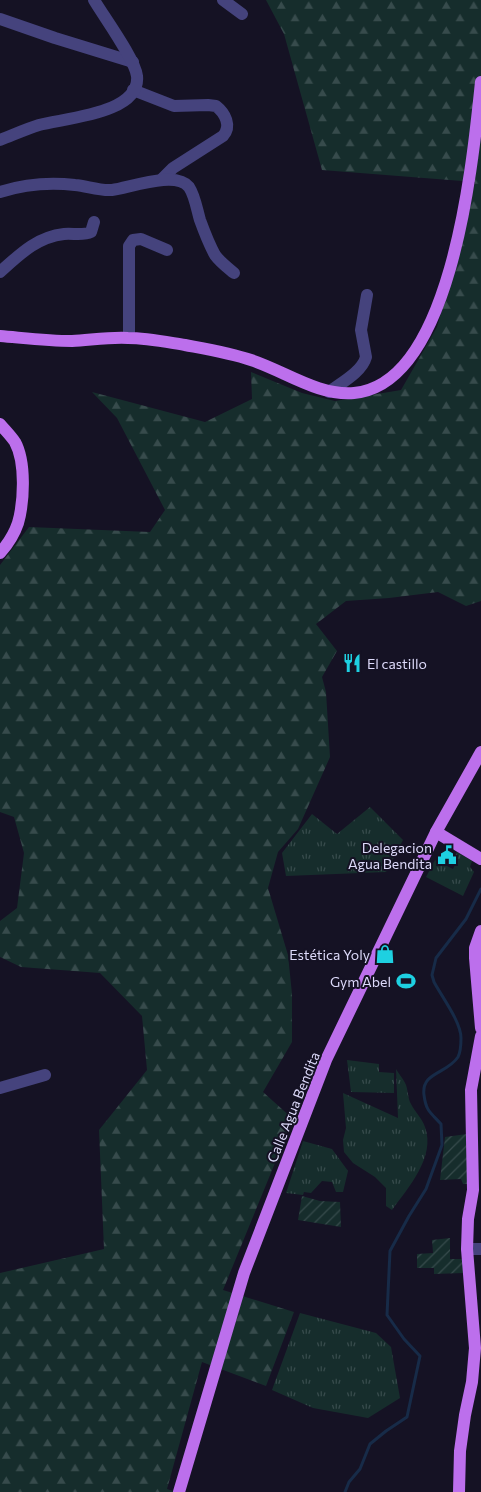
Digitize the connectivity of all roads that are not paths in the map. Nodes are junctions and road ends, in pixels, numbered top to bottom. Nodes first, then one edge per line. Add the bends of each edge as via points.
1 (94, 0) edge
2 (223, 0) edge
3 (242, 14) dead end
4 (0, 19) edge
5 (132, 62) junction
6 (481, 82) edge
7 (133, 90) junction
8 (0, 140) edge
9 (160, 180) junction
10 (0, 192) edge
11 (94, 222) dead end
12 (167, 250) dead end
13 (0, 272) edge
14 (234, 273) dead end
15 (367, 295) dead end
16 (0, 336) edge
17 (129, 338) junction
18 (329, 392) junction
19 (0, 424) edge
20 (0, 553) edge
21 (481, 752) edge
22 (436, 832) junction
23 (481, 858) edge
24 (481, 930) edge
25 (481, 1028) edge
26 (481, 1036) edge
27 (45, 1075) dead end
28 (0, 1088) edge
29 (467, 1248) junction
30 (481, 1249) edge
31 (178, 1492) edge
32 (459, 1492) edge

1 - 5 street
2 - 3 street
4 - 5 street
5 - 7 street via 137,80
6 - 18 main road via 468,190 447,276 431,323 410,359 389,380 356,393
7 - 8 street via 122,104 108,110 39,126
7 - 9 street via 174,106 216,106 228,126 224,136 173,168
9 - 10 street via 112,190 56,183 31,184
9 - 14 street via 184,183 190,188 215,255
11 - 13 street via 91,232 86,234 47,237 32,244
12 - 17 street via 141,239 133,240 129,246
15 - 18 street via 361,330 365,361
16 - 17 main road via 71,340
17 - 18 main road via 185,345 250,360
19 - 20 main road via 15,443 23,470 18,523 10,542
21 - 22 main road, Calle Agua Bendita
22 - 23 main road
22 - 31 main road, Calle Agua Bendita via 326,1060 244,1273
24 - 25 main road via 475,958
26 - 29 main road via 471,1090 473,1190
27 - 28 street
29 - 30 street
29 - 32 main road via 475,1348 460,1451

